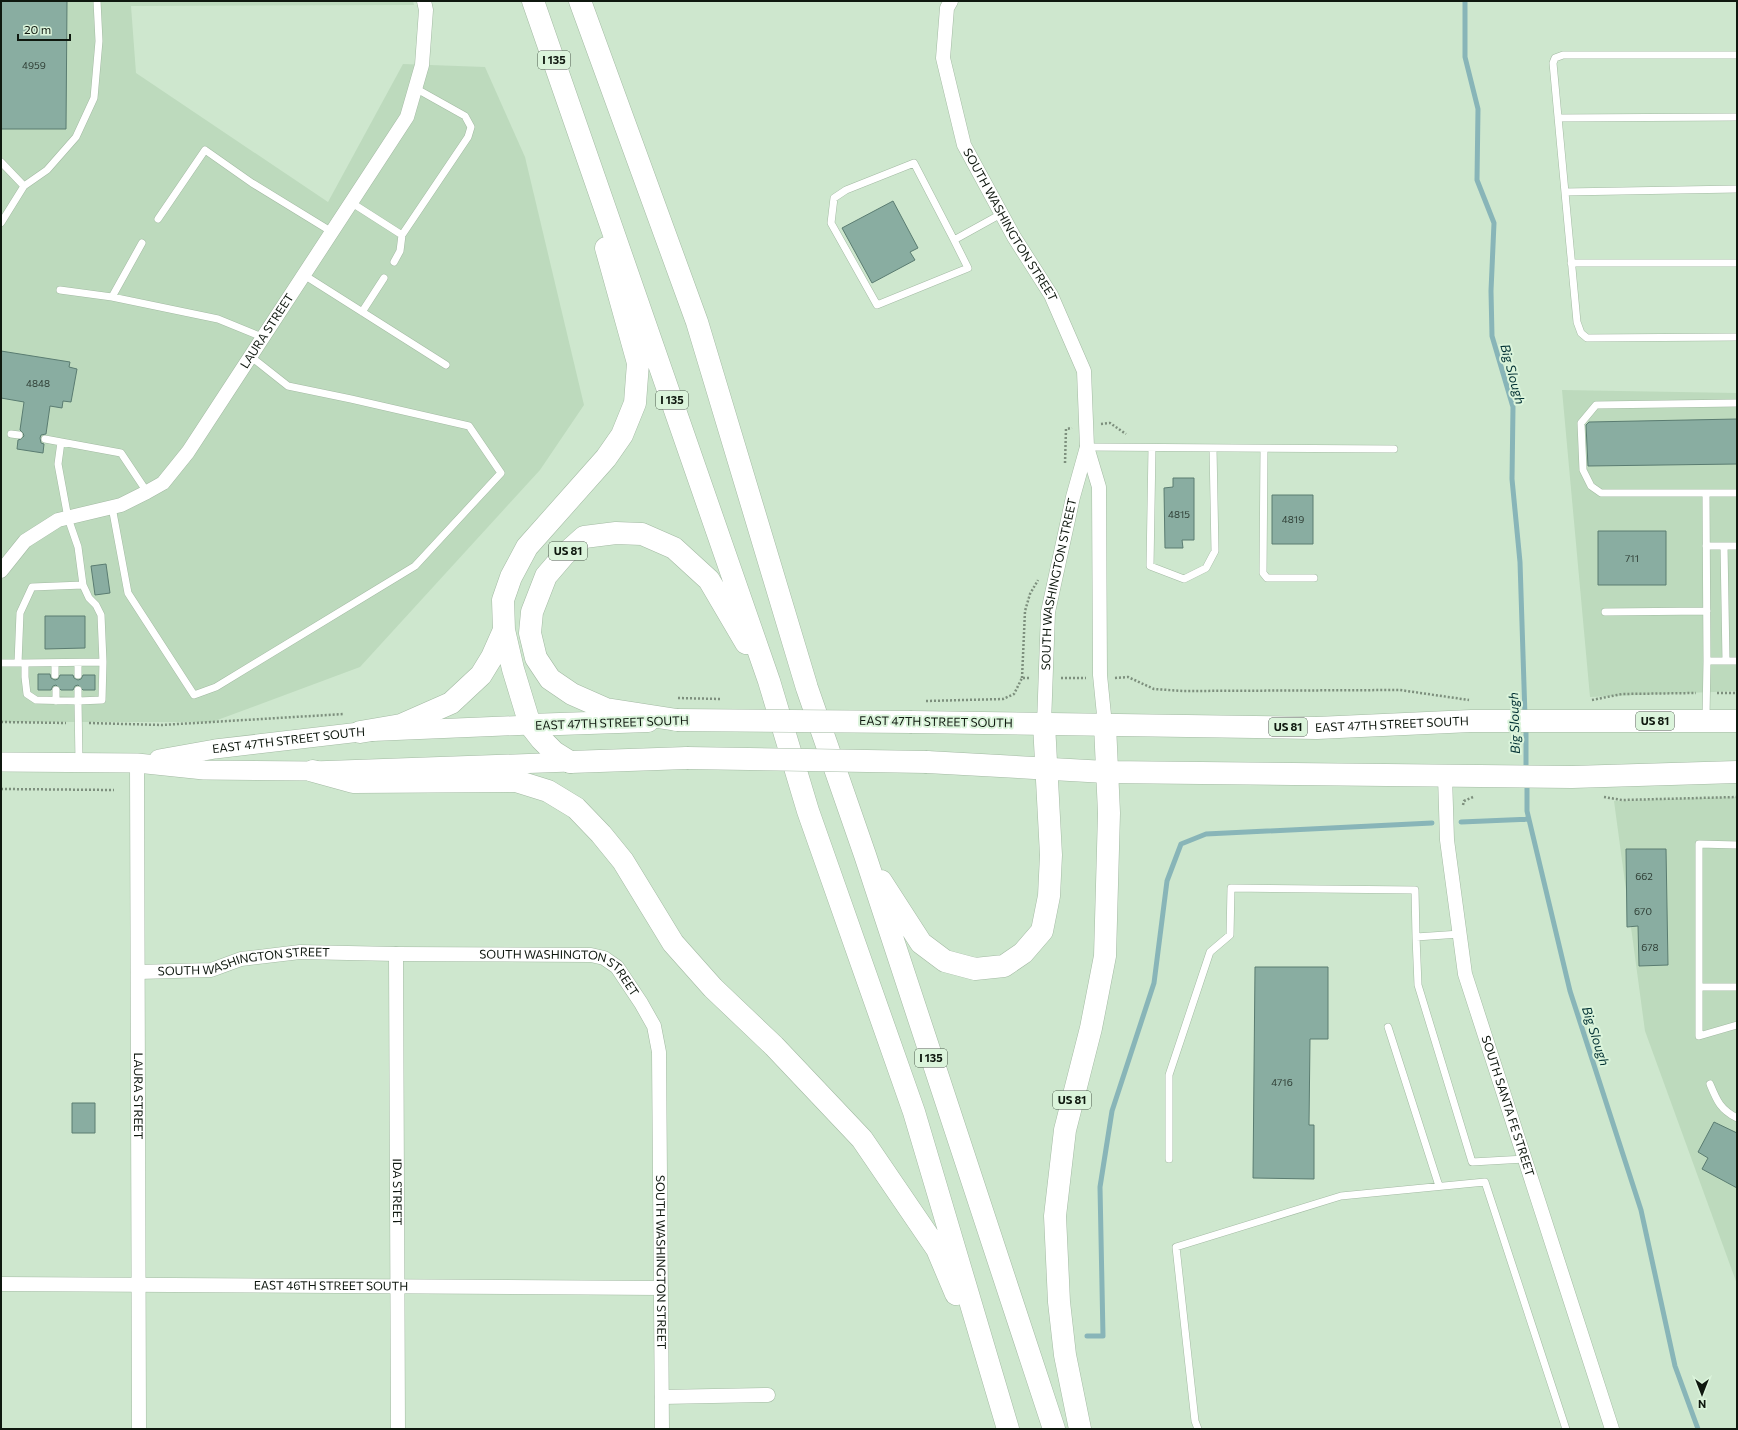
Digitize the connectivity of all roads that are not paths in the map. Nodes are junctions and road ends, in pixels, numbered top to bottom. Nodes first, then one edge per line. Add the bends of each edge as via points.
1 (97, 1) edge
2 (424, 1) edge
3 (533, 1) edge
4 (580, 1) edge
5 (952, 1) edge
6 (1737, 55) edge
7 (416, 88) junction
8 (1737, 117) edge
9 (1558, 118) junction
10 (575, 119) junction
11 (1, 162) edge
12 (24, 186) junction
13 (1737, 189) edge
14 (1565, 192) junction
15 (352, 203) junction
16 (1001, 214) junction
17 (158, 219) dead end
18 (1, 223) edge
19 (332, 232) junction
20 (402, 235) junction
21 (954, 240) junction
22 (142, 243) dead end
23 (394, 262) dead end
24 (1571, 263) junction
25 (1737, 263) edge
26 (304, 275) junction
27 (384, 278) dead end
28 (60, 290) dead end
29 (112, 297) junction
30 (362, 312) junction
31 (1737, 337) edge
32 (262, 338) junction
33 (250, 356) junction
34 (446, 365) dead end
35 (1737, 403) edge
36 (11, 434) dead end
37 (19, 435) dead end
38 (45, 439) dead end
39 (62, 442) junction
40 (1087, 447) junction
41 (1152, 448) junction
42 (1214, 448) junction
43 (1264, 449) junction
44 (1394, 449) dead end
45 (147, 492) junction
46 (1737, 493) edge
47 (1706, 494) junction
48 (112, 507) junction
49 (68, 518) junction
50 (1706, 546) junction
51 (1724, 546) junction
52 (1737, 546) edge
53 (5, 557) edge
54 (1, 571) edge
55 (1314, 578) dead end
56 (83, 585) junction
57 (1707, 611) junction
58 (1605, 612) dead end
59 (504, 630) junction
60 (1707, 661) junction
61 (1726, 661) junction
62 (1737, 661) edge
63 (103, 662) junction
64 (1, 663) edge
65 (21, 663) junction
66 (55, 663) junction
67 (78, 663) junction
68 (55, 674) dead end
69 (78, 675) dead end
70 (769, 681) junction
71 (56, 690) dead end
72 (78, 690) dead end
73 (56, 701) junction
74 (78, 701) junction
75 (677, 720) junction
76 (1705, 720) junction
77 (1737, 721) edge
78 (1044, 724) junction
79 (530, 725) junction
80 (1105, 725) junction
81 (360, 732) junction
82 (1, 762) edge
83 (570, 762) junction
84 (79, 763) junction
85 (137, 763) junction
86 (1047, 769) junction
87 (313, 771) junction
88 (1106, 772) junction
89 (1737, 772) edge
90 (1445, 776) junction
91 (1737, 845) edge
92 (864, 855) junction
93 (1460, 934) junction
94 (1416, 937) junction
95 (396, 954) junction
96 (138, 972) junction
97 (1699, 987) junction
98 (1737, 987) edge
99 (1737, 1025) edge
100 (1388, 1027) dead end
101 (1710, 1084) dead end
102 (1737, 1118) edge
103 (1169, 1159) dead end
104 (1524, 1159) junction
105 (1439, 1186) junction
106 (1, 1284) edge
107 (139, 1284) junction
108 (398, 1286) junction
109 (661, 1288) junction
110 (768, 1395) dead end
111 (1000, 1396) junction
112 (662, 1397) junction
113 (139, 1429) edge
114 (398, 1429) edge
115 (662, 1429) edge
116 (1008, 1429) edge
117 (1054, 1429) edge
118 (1080, 1429) edge
119 (1198, 1429) edge
120 (1566, 1429) edge
121 (1612, 1429) edge

1 - 12 lane via 99,41 94,98 76,137 48,170
2 - 7 street, LAURA STREET via 426,10 422,65
3 - 10 main road, I 135
4 - 92 main road, I 135 via 697,322 807,688
5 - 16 street, SOUTH WASHINGTON STREET via 947,8 943,58 964,145
6 - 9 lane via 1563,55 1555,58 1553,63
7 - 15 street, LAURA STREET via 407,117
7 - 20 lane via 465,116 471,127 468,137
8 - 9 lane
9 - 14 lane
10 - 59 main road via 607,254 638,363 635,403 622,435 606,458 527,547 511,577 503,600
10 - 70 main road, I 135
11 - 12 lane
12 - 18 lane
13 - 14 lane
14 - 24 lane
15 - 19 street, LAURA STREET
15 - 20 lane
16 - 21 lane
16 - 40 street, SOUTH WASHINGTON STREET via 1051,295 1084,371
17 - 19 lane via 205,150 252,183
19 - 26 street, LAURA STREET
20 - 23 lane via 400,252
21 - 21 lane via 968,268 877,305 831,224 834,198 846,190 914,163
22 - 29 lane
24 - 25 lane
24 - 31 lane via 1577,322 1581,333 1587,338
26 - 30 lane
26 - 32 street, LAURA STREET
27 - 30 lane
28 - 29 lane
29 - 32 lane via 218,319
30 - 34 lane
32 - 33 street, LAURA STREET
33 - 45 street, LAURA STREET via 188,452 163,483
33 - 48 lane via 288,386 469,426 501,473 414,566 216,687 194,695 128,593
35 - 47 lane via 1596,405 1581,423 1583,470 1591,486 1601,493
36 - 37 lane
38 - 39 lane
39 - 45 lane via 121,453
39 - 49 lane via 58,464
40 - 41 lane
40 - 78 street, SOUTH WASHINGTON STREET via 1072,497 1048,612
40 - 80 street, SOUTH WASHINGTON STREET via 1099,487 1100,678
41 - 42 lane
41 - 42 lane via 1150,566 1184,579 1206,568 1215,551 1212,473
42 - 43 lane
43 - 44 lane
43 - 55 lane via 1263,573 1267,578
45 - 48 street, LAURA STREET
46 - 47 lane
47 - 50 lane
48 - 49 street, LAURA STREET
49 - 53 street, LAURA STREET via 58,520
49 - 56 lane via 78,547
50 - 51 lane
50 - 57 lane
51 - 52 lane
51 - 61 lane
53 - 54 street, LAURA STREET
56 - 63 lane via 101,615
56 - 65 lane via 32,587 20,613
57 - 58 lane
57 - 60 lane
59 - 79 main road
59 - 81 main road via 481,675 451,703 400,725
60 - 61 lane
60 - 76 lane
61 - 62 lane
63 - 67 lane
63 - 74 lane via 102,700
64 - 65 lane
65 - 66 lane
65 - 73 lane via 28,694 36,700
66 - 67 lane
66 - 68 lane
67 - 69 lane
70 - 75 main road, US 81 via 709,580 674,548 642,534 616,532 584,537 546,576 531,619 530,633 536,658 550,679 588,702 606,709
70 - 111 main road, I 135 via 808,811 914,1112
71 - 73 lane
72 - 74 lane
73 - 74 lane
74 - 84 lane
75 - 78 main road, EAST 47TH STREET SOUTH / US 81, bridge
75 - 79 main road, EAST 47TH STREET SOUTH
76 - 77 main road, EAST 47TH STREET SOUTH / US 81
76 - 80 main road, EAST 47TH STREET SOUTH / US 81 via 1476,722 1317,728
78 - 80 main road, EAST 47TH STREET SOUTH / US 81
78 - 86 main road
79 - 81 main road, EAST 47TH STREET SOUTH
79 - 83 main road via 554,752
80 - 88 main road, US 81
81 - 85 main road, EAST 47TH STREET SOUTH via 215,749
82 - 84 main road, EAST 47TH STREET SOUTH
83 - 86 main road, EAST 47TH STREET SOUTH, bridge via 687,758 927,762
83 - 87 main road, EAST 47TH STREET SOUTH
84 - 85 main road, EAST 47TH STREET SOUTH
85 - 87 main road, EAST 47TH STREET SOUTH via 204,770
85 - 96 street, LAURA STREET
86 - 88 main road, EAST 47TH STREET SOUTH
86 - 92 main road via 1051,855 1049,896 1042,931 1023,953 1004,966 975,969 945,961 921,944
87 - 111 main road via 353,782 516,781 548,791 576,808 623,861 673,944 862,1139 937,1249
88 - 90 main road, EAST 47TH STREET SOUTH
88 - 118 main road, US 81 via 1109,813 1105,956 1091,1028 1065,1130 1055,1216 1059,1302 1065,1355
89 - 90 main road, EAST 47TH STREET SOUTH via 1572,777 1475,785
90 - 93 street, SOUTH SANTA FE STREET via 1447,840
91 - 97 lane via 1699,844
92 - 117 main road, I 135
93 - 94 lane
93 - 104 street, SOUTH SANTA FE STREET via 1465,974
94 - 103 lane via 1415,890 1231,888 1230,934 1210,952 1169,1075
94 - 104 lane via 1418,985 1472,1162
95 - 96 street, SOUTH WASHINGTON STREET via 300,952 241,959 211,970
95 - 108 street, IDA STREET
95 - 109 street, SOUTH WASHINGTON STREET via 591,955 604,958 617,967 641,1003 658,1038
96 - 107 street, LAURA STREET
97 - 98 lane
97 - 99 lane via 1699,1036
100 - 105 lane
101 - 102 lane via 1718,1103 1727,1113
104 - 121 street, SOUTH SANTA FE STREET
105 - 119 lane via 1341,1196 1176,1247 1195,1421
105 - 120 lane via 1485,1182
106 - 107 street, EAST 46TH STREET SOUTH
107 - 108 street, EAST 46TH STREET SOUTH
107 - 113 street, LAURA STREET
108 - 109 street, EAST 46TH STREET SOUTH
108 - 114 street, IDA STREET
109 - 112 street, SOUTH WASHINGTON STREET
110 - 112 street
111 - 116 main road, I 135
112 - 115 street, SOUTH WASHINGTON STREET

